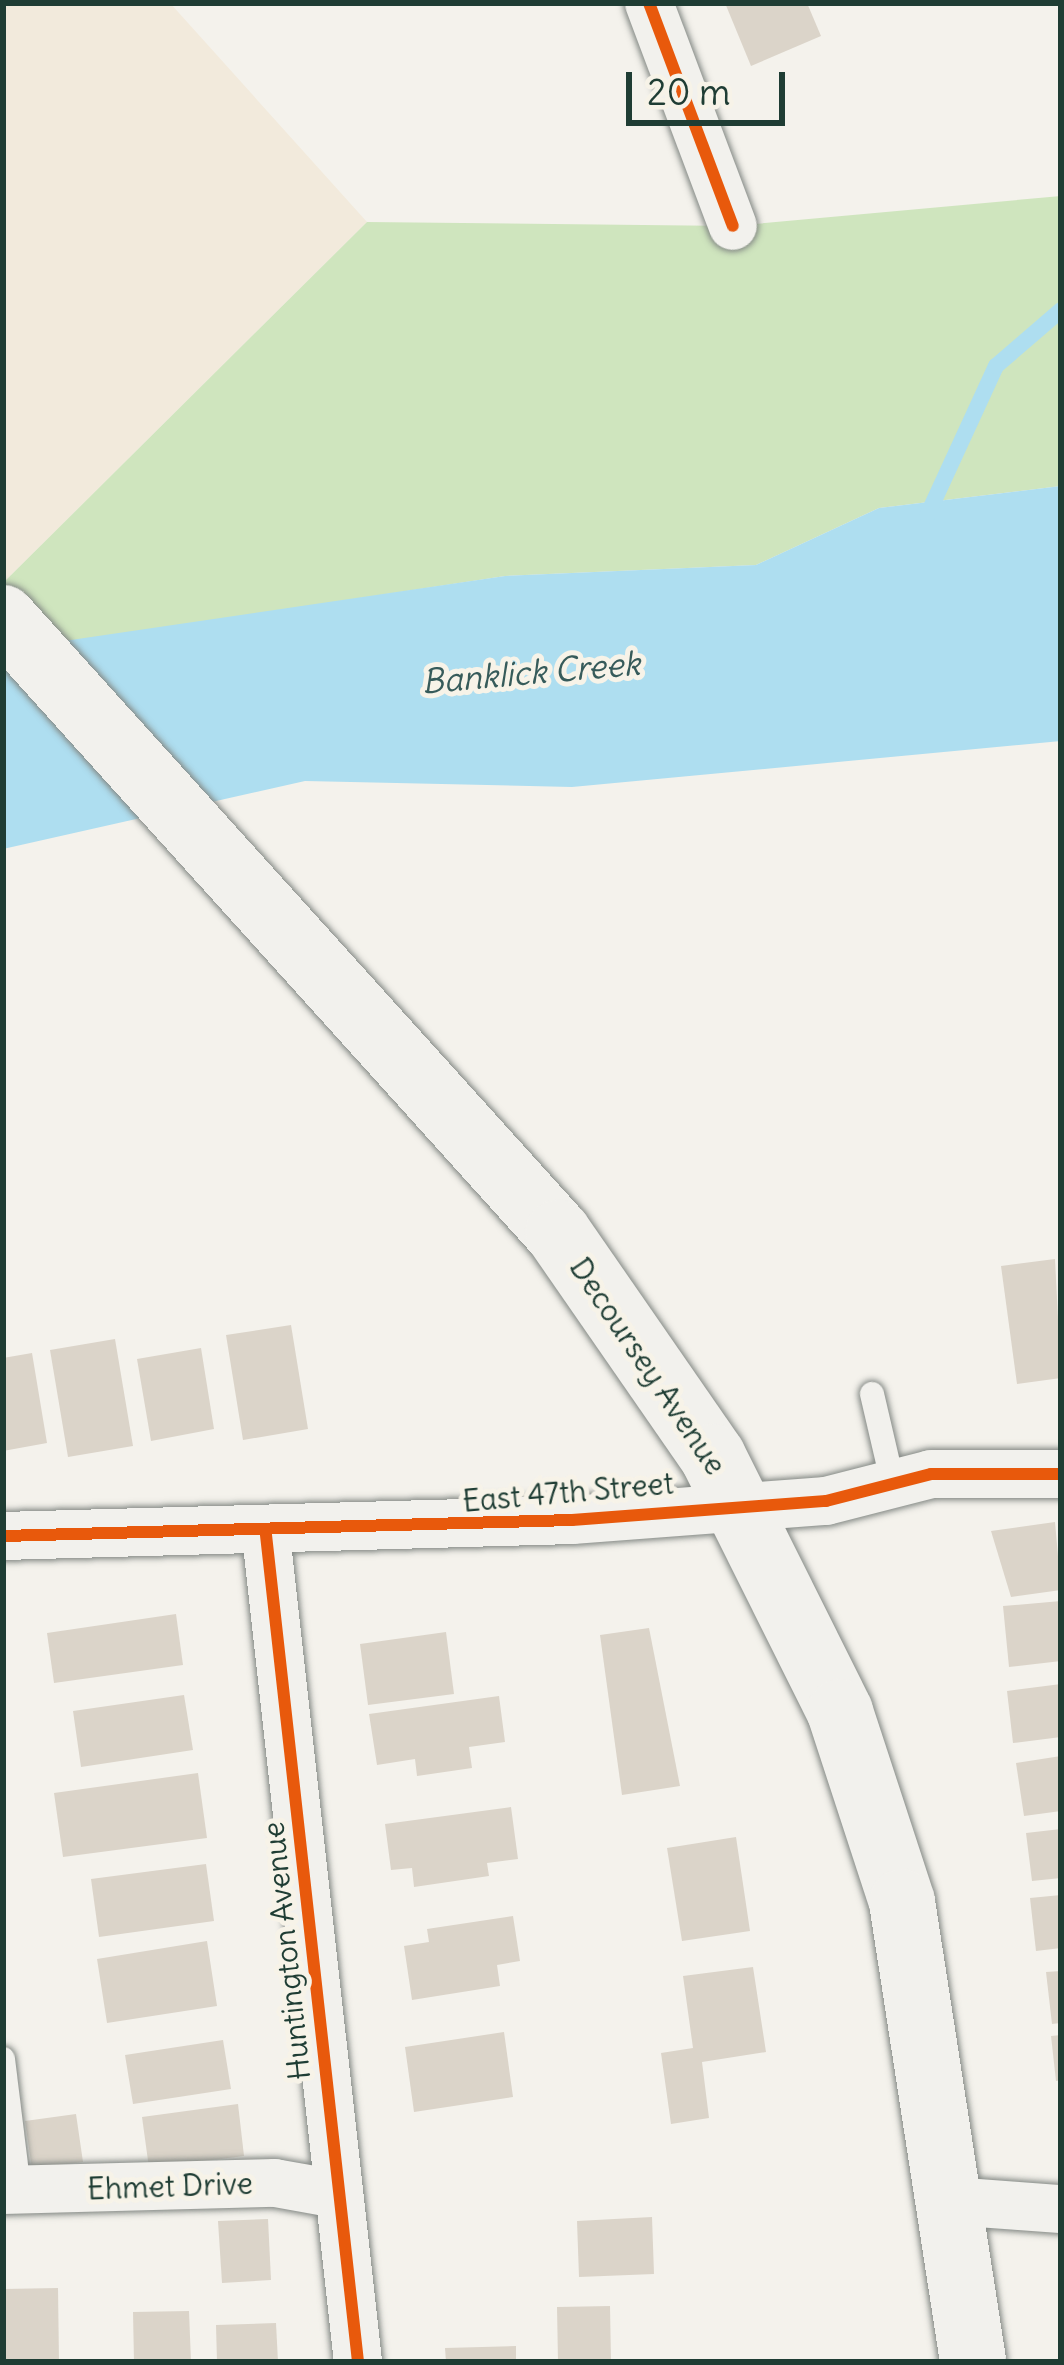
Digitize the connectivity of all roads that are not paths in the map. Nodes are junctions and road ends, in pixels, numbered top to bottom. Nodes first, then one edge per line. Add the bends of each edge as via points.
1 (649, 3) edge
2 (734, 226) dead end
3 (3, 618) edge
4 (872, 1394) dead end
5 (1061, 1474) edge
6 (893, 1484) junction
7 (737, 1501) junction
8 (266, 1535) junction
9 (3, 1536) edge
10 (3, 2059) edge
11 (11, 2190) edge
12 (336, 2194) junction
13 (951, 2201) junction
14 (1061, 2209) edge
15 (358, 2362) edge
16 (973, 2362) edge

1 - 2 street
3 - 7 main road, Decoursey Avenue via 558,1233
4 - 6 lane
5 - 6 street, East 47th Street
6 - 7 street, East 47th Street via 826,1501
7 - 8 street, East 47th Street
7 - 13 main road, Decoursey Avenue via 874,1806 922,1994
8 - 9 street, East 47th Street
8 - 12 street, Huntington Avenue
10 - 11 lane
11 - 12 street, Ehmet Drive via 275,2183
12 - 15 street, Huntington Avenue
13 - 14 street
13 - 16 main road, Decoursey Avenue

